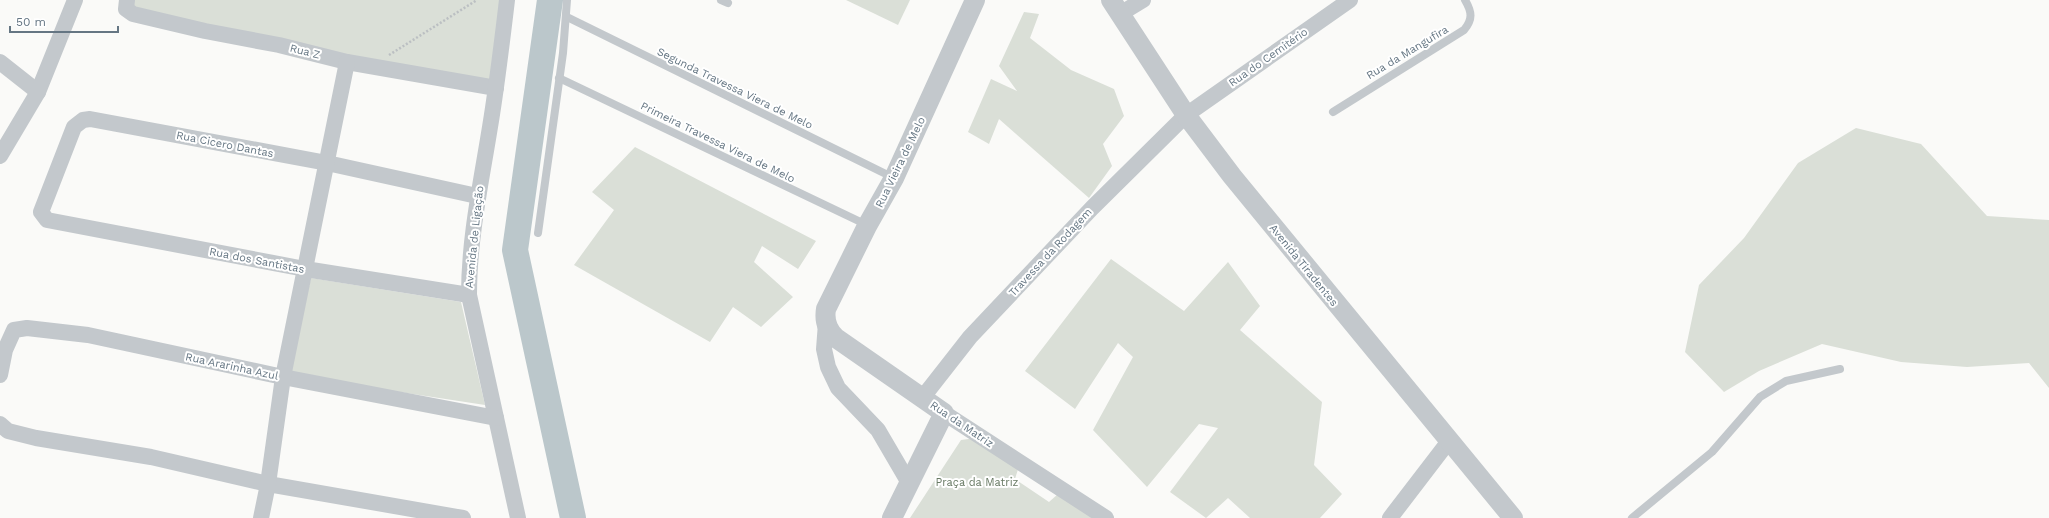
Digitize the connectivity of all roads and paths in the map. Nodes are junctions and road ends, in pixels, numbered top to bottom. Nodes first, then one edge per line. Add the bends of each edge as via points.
1 (75, 0) edge
2 (127, 0) edge
3 (477, 0) edge
4 (507, 0) edge
5 (567, 0) edge
6 (975, 0) edge
7 (1143, 0) edge
8 (1350, 0) edge
9 (1465, 0) edge
10 (1116, 7) edge
11 (567, 17) junction
12 (0, 62) edge
13 (348, 62) junction
14 (370, 67) junction
15 (559, 78) junction
16 (496, 88) junction
17 (38, 92) junction
18 (1333, 112) dead end
19 (1186, 115) junction
20 (0, 156) edge
21 (327, 163) junction
22 (894, 178) junction
23 (478, 196) junction
24 (47, 220) joint
25 (867, 226) junction
26 (538, 233) dead end
27 (305, 270) junction
28 (468, 296) junction
29 (826, 323) junction
30 (1840, 369) dead end
31 (0, 375) edge
32 (283, 377) junction
33 (923, 397) junction
34 (944, 413) junction
35 (496, 418) junction
36 (0, 424) edge
37 (1449, 441) junction
38 (909, 483) junction
39 (268, 484) junction
40 (261, 518) edge
41 (463, 518) edge
42 (518, 518) edge
43 (892, 518) edge
44 (1106, 518) edge
45 (1390, 518) edge
46 (1513, 518) edge
47 (1632, 518) edge

1 - 17 street
2 - 13 street, Rua Z via 126,9 134,14
3 - 14 path
4 - 16 street, Avenida de Ligação
5 - 11 lane
6 - 22 street, Rua Vieira de Melo
7 - 10 street
8 - 19 street, Rua do Cemitério
9 - 18 lane, Rua da Mangufira via 1471,10 1471,18 1464,30
10 - 19 street, Avenida Tiradentes
11 - 15 lane
11 - 22 lane, Segunda Travessa Viera de Melo
12 - 17 street
13 - 14 street, Rua Z
13 - 21 street
14 - 16 street, Rua Z
15 - 25 lane, Primeira Travessa Viera de Melo
15 - 26 lane
16 - 23 street, Avenida de Ligação
17 - 20 street
19 - 33 street, Travessa da Rodagem via 1092,208 970,337
19 - 37 street, Avenida Tiradentes via 1232,176
21 - 23 street, Rua Cicero Dantas
21 - 24 street, Rua Cicero Dantas via 96,120 83,120 74,127 42,205 42,215
21 - 27 street
22 - 25 street, Rua Vieira de Melo
23 - 28 street, Avenida de Ligação via 468,274
24 - 27 street, Rua dos Santistas
25 - 29 street, Rua Vieira de Melo via 828,302
27 - 28 street, Rua dos Santistas
27 - 32 street
28 - 35 street, Avenida de Ligação
29 - 33 street, Rua da Matriz via 836,338
29 - 38 street via 824,349 828,367 838,388 878,430
30 - 47 lane via 1786,382 1760,397 1712,452
31 - 32 street, Rua Ararinha Azul via 9,338 14,330 27,328 88,335
32 - 35 street, Rua Ararinha Azul
32 - 39 street
33 - 34 street, Rua da Matriz
34 - 38 street
34 - 44 street, Rua da Matriz
35 - 42 street, Avenida de Ligação
36 - 39 street via 8,431 36,438 151,457
37 - 45 street
37 - 46 street, Avenida Tiradentes
38 - 43 street
39 - 40 street
39 - 41 street

